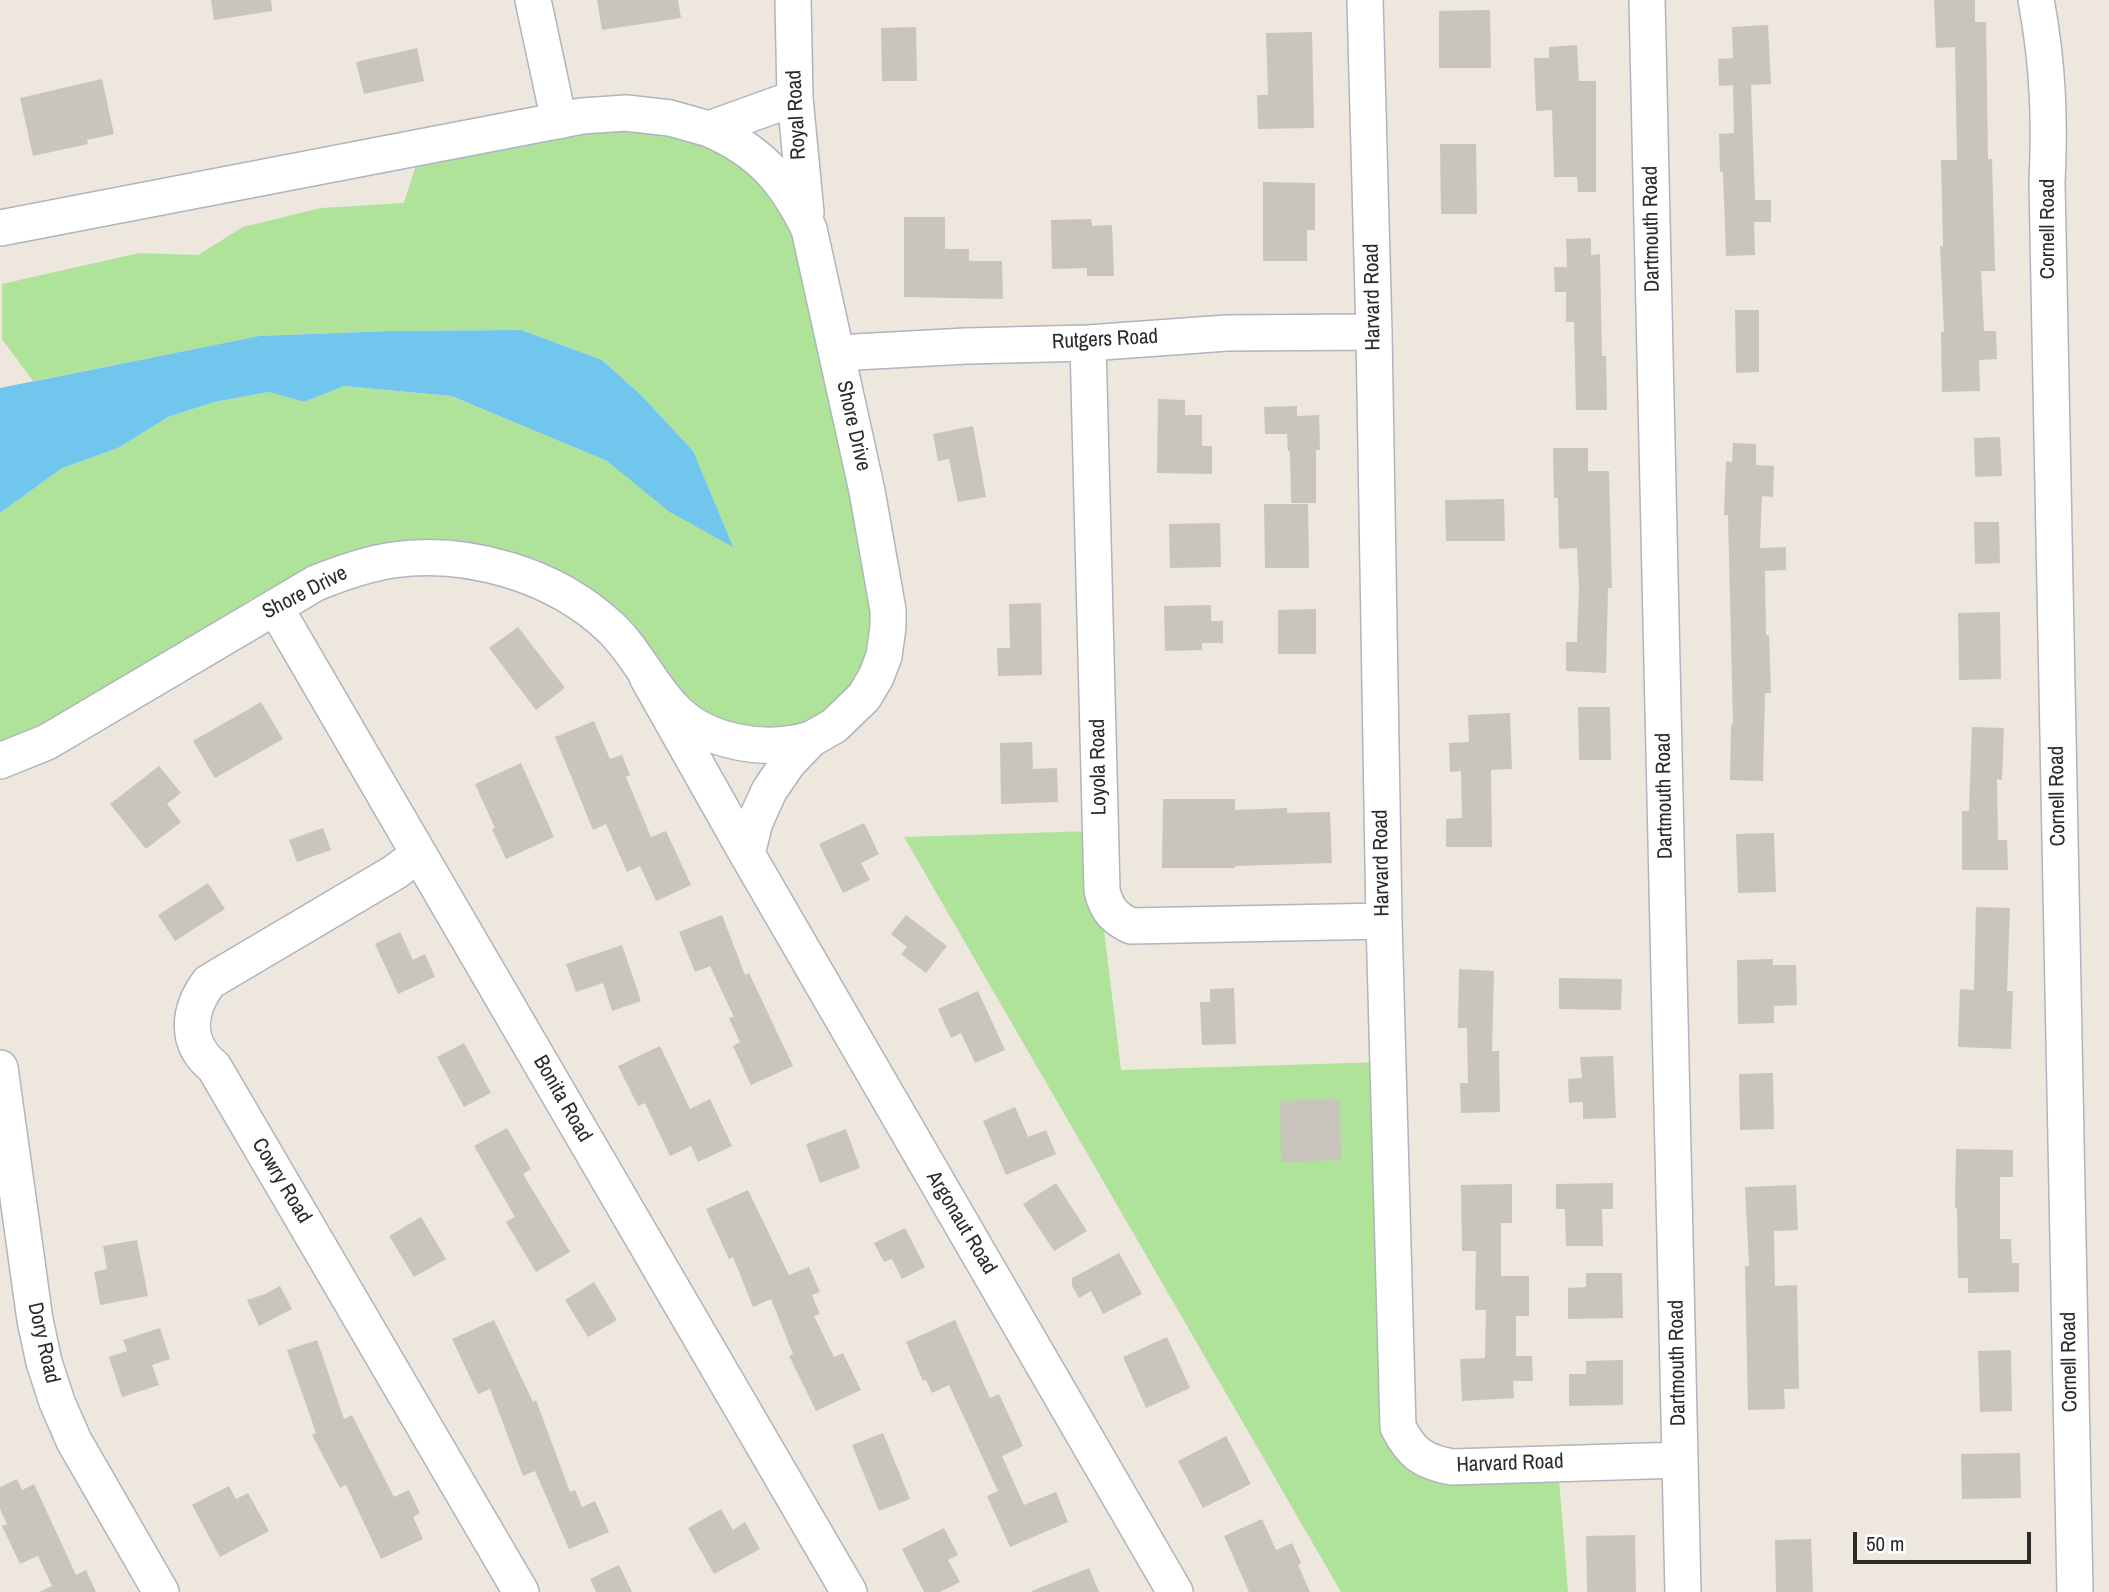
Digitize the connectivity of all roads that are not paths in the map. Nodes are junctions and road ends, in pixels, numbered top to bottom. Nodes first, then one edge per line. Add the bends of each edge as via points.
1 (533, 0) edge
2 (793, 0) edge
3 (1365, 0) edge
4 (1647, 0) edge
5 (2036, 0) edge
6 (795, 98) junction
7 (559, 121) junction
8 (709, 129) junction
9 (0, 228) edge
10 (808, 229) junction
11 (1374, 332) junction
12 (1088, 342) junction
13 (836, 353) junction
14 (275, 607) junction
15 (647, 677) junction
16 (811, 739) junction
17 (0, 761) edge
18 (419, 854) junction
19 (747, 854) junction
20 (1384, 921) junction
21 (0, 1068) edge
22 (1680, 1460) junction
23 (161, 1592) edge
24 (521, 1592) edge
25 (849, 1592) edge
26 (1175, 1592) edge
27 (1683, 1592) edge
28 (2075, 1592) edge

1 - 7 street
2 - 6 street, Royal Road
3 - 11 street, Harvard Road
4 - 22 street, Dartmouth Road
5 - 28 street, Cornell Road via 2047,61 2050,122 2047,183 2056,740
6 - 8 street
6 - 10 street, Royal Road
7 - 8 street, Shore Drive via 626,113 670,117
7 - 9 street, Shore Drive
8 - 10 street, Shore Drive via 753,153 775,174
10 - 13 street, Shore Drive
11 - 12 street, Rutgers Road via 1227,333
11 - 20 street, Harvard Road
12 - 13 street, Rutgers Road
12 - 20 street, Loyola Road via 1104,902 1110,913 1131,926
13 - 16 street, Shore Drive via 867,491 888,627 884,656 864,697 834,726
14 - 15 street, Shore Drive via 354,568 436,557 480,562 551,587 589,610 611,627
14 - 17 street, Shore Drive via 47,742
14 - 18 street, Bonita Road
15 - 16 street, Shore Drive via 673,709 720,738 781,745
15 - 19 street, Shore Drive
16 - 19 street, Shore Drive via 769,791
18 - 24 street, Cowry Road via 209,982 192,1012 192,1030 197,1047 214,1067
18 - 25 street, Bonita Road
19 - 26 street, Argonaut Road
20 - 22 street, Harvard Road via 1396,1418 1406,1443 1419,1456 1452,1467
21 - 23 street, Dory Road via 44,1362 74,1441
22 - 27 street, Dartmouth Road

